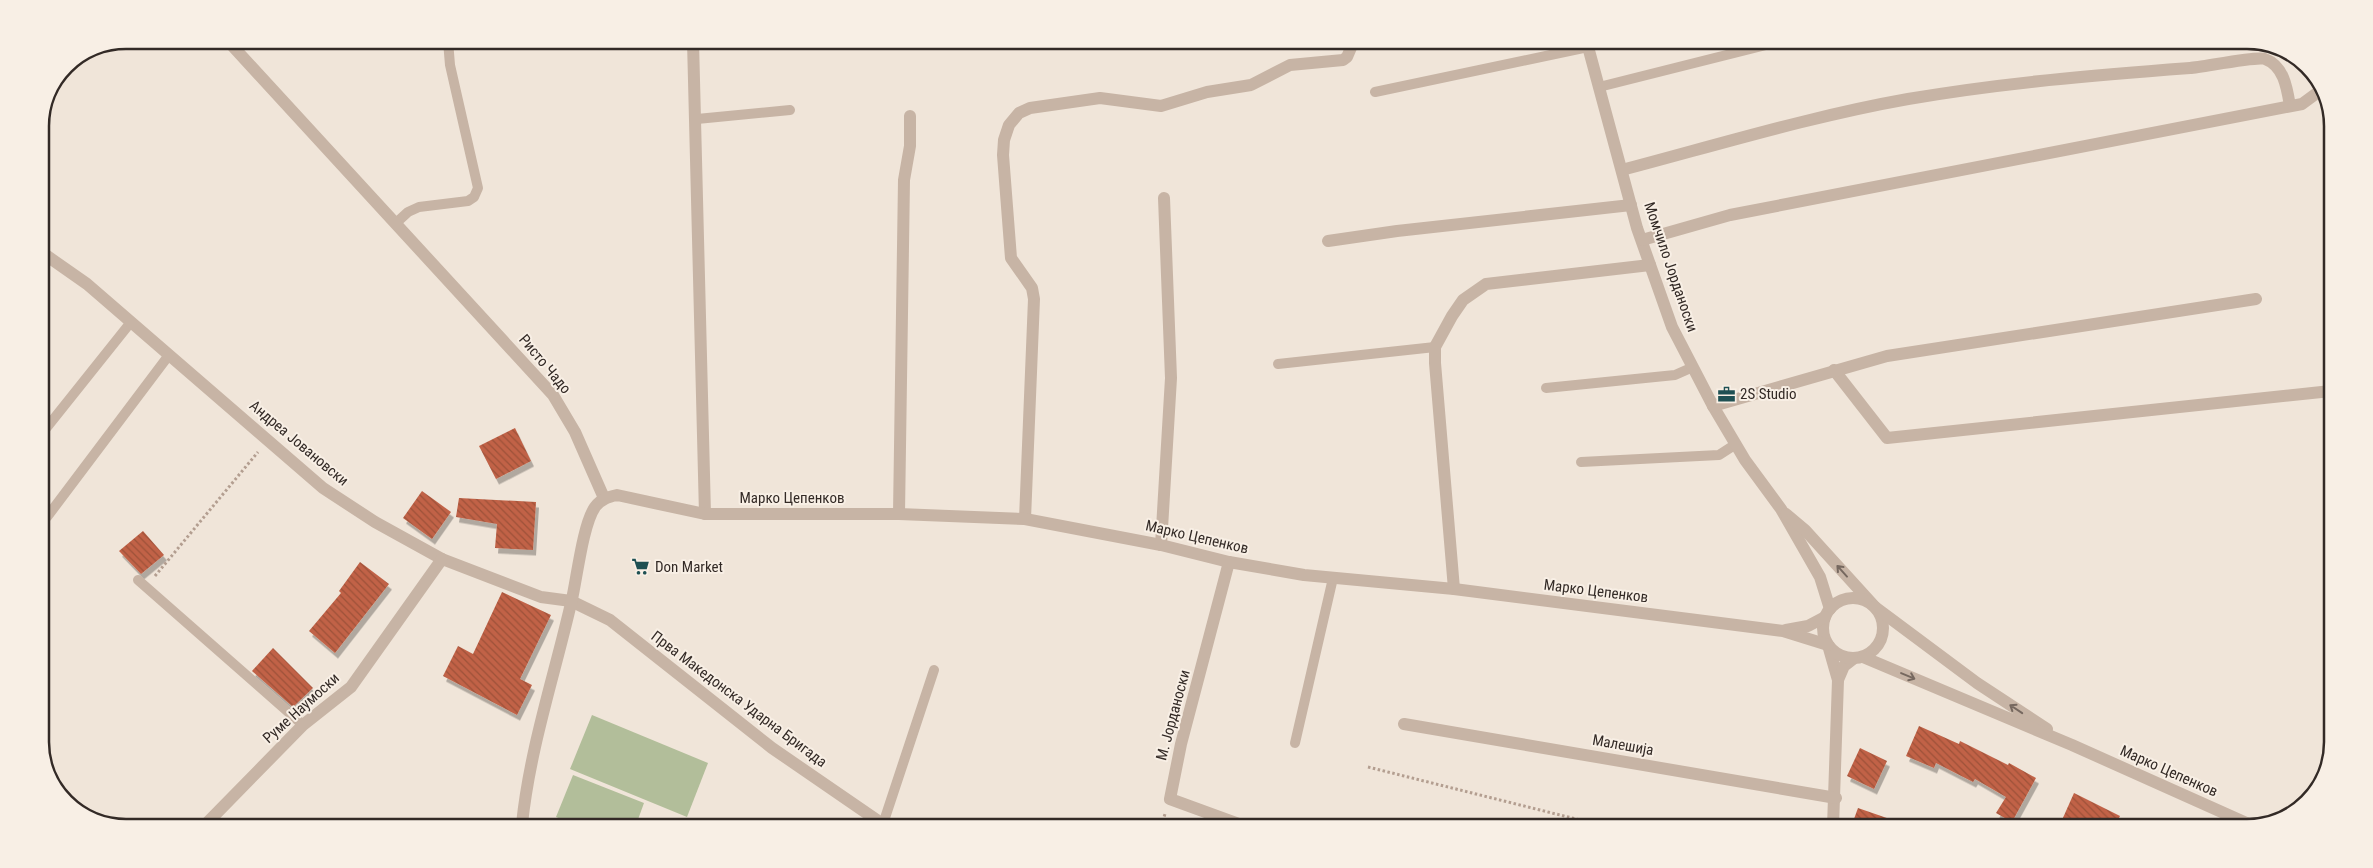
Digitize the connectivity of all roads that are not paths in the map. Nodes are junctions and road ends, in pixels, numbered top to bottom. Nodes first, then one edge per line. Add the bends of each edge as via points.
1 (235, 49) edge
2 (449, 49) edge
3 (693, 49) edge
4 (1350, 49) edge
5 (1570, 49) edge
6 (1589, 49) edge
7 (1750, 49) edge
8 (1599, 87) junction
9 (1375, 92) dead end
10 (2317, 93) edge
11 (2290, 106) junction
12 (790, 110) dead end
13 (910, 116) dead end
14 (697, 119) junction
15 (1622, 170) junction
16 (1164, 198) dead end
17 (1631, 205) junction
18 (396, 223) junction
19 (1642, 240) junction
20 (1328, 241) dead end
21 (49, 257) edge
22 (1650, 265) junction
23 (2256, 299) dead end
24 (131, 322) junction
25 (1435, 347) junction
26 (169, 355) junction
27 (1278, 364) dead end
28 (1693, 367) junction
29 (1834, 370) junction
30 (1546, 388) dead end
31 (2324, 392) edge
32 (1713, 406) junction
33 (49, 425) edge
34 (1736, 444) junction
35 (1581, 462) dead end
36 (604, 498) junction
37 (1781, 509) junction
38 (49, 514) edge
39 (706, 514) junction
40 (899, 514) junction
41 (1025, 519) junction
42 (1161, 545) junction
43 (442, 559) junction
44 (1229, 562) junction
45 (1333, 578) junction
46 (142, 584) road end
47 (1454, 589) junction
48 (571, 601) junction
49 (1875, 606) junction
50 (1828, 613) junction
51 (1783, 631) junction
52 (1828, 645) junction
53 (1858, 658) junction
54 (934, 670) dead end
55 (1838, 680) junction
56 (1404, 724) dead end
57 (303, 725) junction
58 (1295, 743) dead end
59 (2072, 745) junction
60 (1836, 798) junction
61 (211, 819) edge
62 (523, 819) edge
63 (875, 819) edge
64 (886, 819) edge
65 (1219, 819) edge
66 (1834, 819) edge
67 (2237, 819) edge

1 - 18 street, Ристо Чадо
2 - 18 lane via 478,188 468,201 419,208 408,212
3 - 14 street
4 - 41 street via 1343,60 1290,65 1251,84 1207,92 1161,106 1100,98 1030,108 1019,113 1008,125 1003,154 1011,258 1032,288 1034,298
5 - 9 lane
6 - 8 street, Момчило Јорданоски
7 - 8 lane
8 - 15 street, Момчило Јорданоски
10 - 11 street via 2302,104
11 - 15 street via 2285,79 2275,65 2263,58 1908,99 1837,114
11 - 19 street via 1730,215
12 - 14 lane
13 - 40 street via 910,146 904,180
14 - 39 street
15 - 17 street, Момчило Јорданоски
16 - 42 street via 1171,378
17 - 19 street, Момчило Јорданоски
17 - 20 street
18 - 36 street, Ристо Чадо via 553,395 575,432
19 - 22 street, Момчило Јорданоски
21 - 24 street, Андреа Јовановски via 87,284
22 - 25 street via 1486,284 1463,300
22 - 28 street, Момчило Јорданоски via 1672,327
23 - 29 street via 1887,356
24 - 26 street, Андреа Јовановски
24 - 33 lane
25 - 27 lane
25 - 47 street
26 - 38 lane
26 - 43 street, Андреа Јовановски via 324,488 375,522
28 - 30 lane via 1675,375
28 - 32 street, Момчило Јорданоски
29 - 31 street via 1887,438
29 - 32 street
32 - 34 street, Момчило Јорданоски
34 - 35 lane via 1719,455
34 - 37 street, Момчило Јорданоски
36 - 39 street, Марко Цепенков via 617,495
36 - 48 street via 594,508 588,524
49 -> 37 street via 1805,530
37 - 50 street via 1820,577
39 - 40 street, Марко Цепенков
40 - 41 street, Марко Цепенков
41 - 42 street, Марко Цепенков
42 - 44 street, Марко Цепенков
43 - 48 street, Андреа Јовановски via 541,596
43 - 57 street, Руме Наумоски via 351,687
44 - 45 street, Марко Цепенков
44 - 65 street, М. Јорданоски via 1181,744 1170,799
45 - 47 street, Марко Цепенков
45 - 58 lane
46 - 57 lane
47 - 51 street, Марко Цепенков
48 - 62 street via 527,783
48 - 63 street, Прва Македонска Ударна Бригада via 610,620 772,748
49 - 50 street via 1857,598 1847,599
49 - 53 street via 1881,615 1883,635 1879,644
59 -> 49 street via 1977,683
50 - 51 street via 1808,626
50 - 52 street via 1824,636
51 - 52 street
52 - 53 street via 1835,653
52 - 55 street
53 - 55 street via 1844,666
53 -> 59 street
54 - 64 lane
55 - 60 street
56 - 60 street, Малешија
57 - 61 street, Руме Наумоски
59 - 67 street, Марко Цепенков
60 - 66 street

